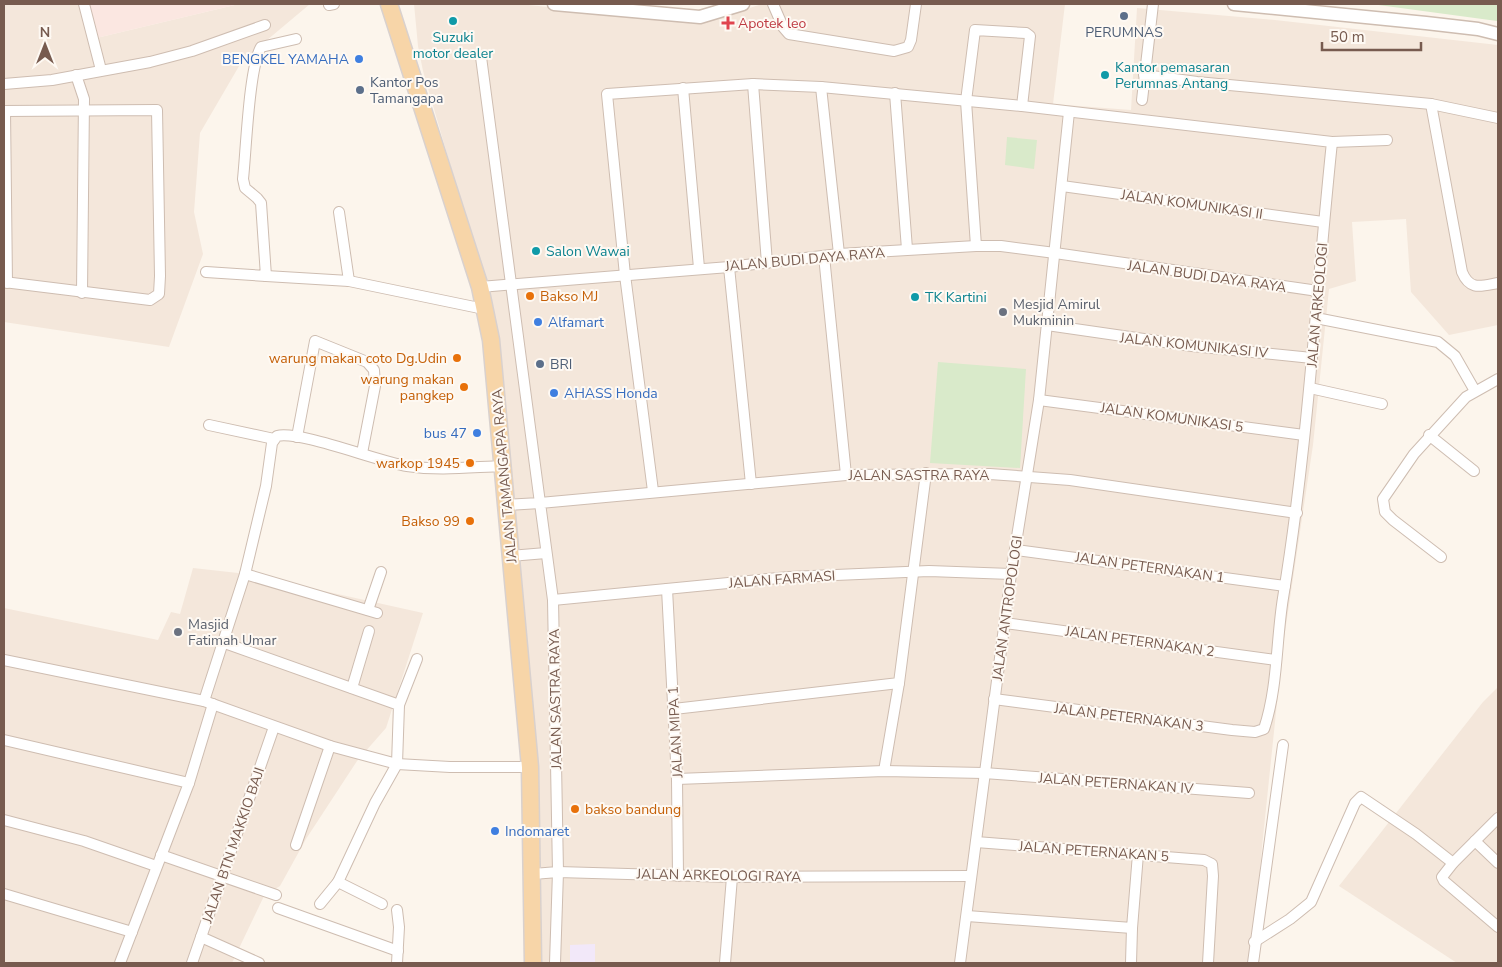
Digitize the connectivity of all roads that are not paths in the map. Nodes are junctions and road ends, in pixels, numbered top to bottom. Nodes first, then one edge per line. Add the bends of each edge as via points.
1 (84, 4) edge
2 (389, 4) edge
3 (554, 4) edge
4 (743, 4) edge
5 (773, 4) edge
6 (916, 4) edge
7 (1153, 4) edge
8 (1234, 4) edge
9 (721, 6) edge
10 (265, 25) dead end
11 (1498, 34) edge
12 (296, 39) dead end
13 (481, 57) dead end
14 (101, 70) junction
15 (1144, 74) junction
16 (78, 79) junction
17 (4, 84) edge
18 (753, 84) junction
19 (821, 87) junction
20 (683, 88) junction
21 (895, 93) junction
22 (1142, 100) dead end
23 (966, 101) junction
24 (1431, 104) junction
25 (1022, 106) junction
26 (4, 111) edge
27 (84, 111) junction
28 (1069, 112) junction
29 (1498, 118) edge
30 (1388, 140) dead end
31 (1332, 142) junction
32 (1062, 186) junction
33 (339, 212) dead end
34 (1323, 222) junction
35 (976, 246) junction
36 (908, 249) junction
37 (1055, 253) junction
38 (839, 254) junction
39 (824, 256) junction
40 (767, 262) junction
41 (729, 267) junction
42 (699, 268) junction
43 (206, 272) dead end
44 (625, 275) junction
45 (266, 276) junction
46 (349, 281) junction
47 (6, 282) edge
48 (511, 283) junction
49 (1498, 283) edge
50 (480, 287) junction
51 (1318, 291) junction
52 (82, 293) junction
53 (484, 309) junction
54 (1316, 318) junction
55 (1048, 325) junction
56 (1312, 358) junction
57 (1498, 379) edge
58 (1310, 388) junction
59 (1475, 392) junction
60 (1039, 400) junction
61 (1382, 404) dead end
62 (209, 425) dead end
63 (1304, 435) junction
64 (1429, 435) junction
65 (297, 437) junction
66 (274, 439) junction
67 (362, 453) junction
68 (503, 466) junction
69 (1474, 471) dead end
70 (926, 473) junction
71 (846, 475) junction
72 (1027, 477) junction
73 (751, 484) junction
74 (653, 491) junction
75 (540, 503) junction
76 (506, 505) junction
77 (1297, 513) junction
78 (1016, 550) junction
79 (546, 553) junction
80 (510, 556) junction
81 (1441, 557) dead end
82 (912, 571) junction
83 (380, 572) dead end
84 (245, 574) junction
85 (1011, 574) junction
86 (1285, 586) junction
87 (667, 589) junction
88 (552, 600) junction
89 (1005, 622) junction
90 (369, 631) dead end
91 (222, 642) junction
92 (417, 659) dead end
93 (4, 660) edge
94 (1276, 660) junction
95 (899, 683) junction
96 (352, 688) junction
97 (994, 699) junction
98 (209, 702) junction
99 (400, 705) junction
100 (674, 710) junction
101 (274, 727) junction
102 (1264, 729) joint
103 (4, 740) edge
104 (1283, 745) dead end
105 (330, 746) junction
106 (397, 764) junction
107 (530, 767) junction
108 (884, 771) junction
109 (984, 772) junction
110 (677, 779) junction
111 (188, 784) junction
112 (1249, 793) dead end
113 (1498, 818) edge
114 (4, 820) edge
115 (1475, 841) junction
116 (976, 842) junction
117 (296, 845) dead end
118 (1138, 854) junction
119 (162, 855) junction
120 (1453, 862) junction
121 (1498, 863) edge
122 (156, 866) junction
123 (558, 872) junction
124 (533, 874) junction
125 (223, 876) junction
126 (678, 876) junction
127 (971, 876) junction
128 (732, 877) junction
129 (338, 882) junction
130 (4, 894) edge
131 (276, 895) dead end
132 (320, 904) dead end
133 (382, 904) dead end
134 (278, 908) dead end
135 (397, 910) dead end
136 (967, 916) junction
137 (1498, 927) edge
138 (1132, 928) junction
139 (132, 932) junction
140 (201, 936) junction
141 (1254, 942) junction
142 (398, 951) junction
143 (120, 963) edge
144 (192, 963) edge
145 (259, 963) edge
146 (397, 963) edge
147 (533, 963) edge
148 (555, 963) edge
149 (726, 963) edge
150 (960, 963) edge
151 (1131, 963) edge
152 (1208, 963) edge
153 (1253, 963) edge

1 - 14 street
2 - 50 main road, JALAN TAMANGAPA RAYA
3 - 9 street via 700,18
4 - 9 street
5 - 6 street via 788,34 894,51 908,47
7 - 15 street
8 - 11 street via 1443,24
10 - 14 street via 192,52
12 - 45 street via 261,47 252,89 243,179 245,188 260,203
13 - 48 street
14 - 16 street
15 - 22 street
15 - 24 street
16 - 17 street
16 - 27 street
18 - 19 street
18 - 20 street
18 - 40 street
19 - 21 street
19 - 38 street
20 - 42 street
20 - 44 street via 607,94
21 - 23 street
21 - 36 street
23 - 25 street
23 - 25 street via 973,34 977,28 1030,36
23 - 35 street
24 - 29 street
24 - 49 street via 1462,272 1466,282 1473,286
25 - 28 street
26 - 27 street
26 - 47 street
27 - 52 street
27 - 52 street via 157,111 160,276 159,294 150,300
28 - 31 street
28 - 32 street, JALAN ANTROPOLOGI
30 - 31 street
31 - 34 street, JALAN ARKEOLOGI
32 - 34 street, JALAN KOMUNIKASI II
32 - 37 street, JALAN ANTROPOLOGI
33 - 46 street
34 - 51 street, JALAN ARKEOLOGI
35 - 36 street, JALAN BUDI DAYA RAYA
35 - 37 street, JALAN BUDI DAYA RAYA
36 - 38 street, JALAN BUDI DAYA RAYA
37 - 51 street, JALAN BUDI DAYA RAYA
37 - 55 street, JALAN ANTROPOLOGI
38 - 39 street, JALAN BUDI DAYA RAYA
39 - 40 street, JALAN BUDI DAYA RAYA
39 - 71 street
40 - 41 street, JALAN BUDI DAYA RAYA
41 - 42 street, JALAN BUDI DAYA RAYA
41 - 73 street
42 - 44 street, JALAN BUDI DAYA RAYA
43 - 45 street
44 - 48 street, JALAN BUDI DAYA RAYA
44 - 74 street
45 - 46 street
46 - 53 street
47 - 52 street
48 - 50 street, JALAN BUDI DAYA RAYA
48 - 75 street
50 - 53 main road, JALAN TAMANGAPA RAYA
51 - 54 street, JALAN ARKEOLOGI
53 - 68 main road, JALAN TAMANGAPA RAYA via 491,340
54 - 56 street, JALAN ARKEOLOGI
54 - 59 street via 1438,342 1455,356
55 - 56 street, JALAN KOMUNIKASI IV via 1192,346
55 - 60 street, JALAN ANTROPOLOGI
56 - 58 street, JALAN ARKEOLOGI
57 - 59 street
58 - 61 street
58 - 63 street, JALAN ARKEOLOGI
59 - 64 street via 1466,396
60 - 63 street, JALAN KOMUNIKASI 5
60 - 72 street, JALAN ANTROPOLOGI
62 - 66 street
63 - 77 street, JALAN ARKEOLOGI
64 - 69 street
64 - 81 street via 1383,499 1385,512 1392,520
65 - 66 street via 280,435
65 - 67 street
65 - 67 street via 315,341 367,362 374,370 375,386
66 - 84 street
67 - 68 street via 419,468
68 - 76 main road, JALAN TAMANGAPA RAYA
70 - 71 street, JALAN SASTRA RAYA
70 - 72 street, JALAN SASTRA RAYA
70 - 82 street
71 - 73 street, JALAN SASTRA RAYA
72 - 77 street, JALAN SASTRA RAYA via 1070,480
72 - 78 street, JALAN ANTROPOLOGI
73 - 74 street, JALAN SASTRA RAYA
74 - 75 street, JALAN SASTRA RAYA
75 - 76 street, JALAN SASTRA RAYA
75 - 79 street, JALAN SASTRA RAYA
76 - 80 main road, JALAN TAMANGAPA RAYA
77 - 86 street, JALAN ARKEOLOGI
78 - 85 street, JALAN ANTROPOLOGI
78 - 86 street, JALAN PETERNAKAN 1
79 - 80 street
79 - 88 street, JALAN SASTRA RAYA
80 - 107 main road, JALAN TAMANGAPA RAYA
82 - 85 street, JALAN FARMASI
82 - 87 street, JALAN FARMASI via 790,577
82 - 95 street
83 - 84 street via 372,611
84 - 91 street
85 - 89 street, JALAN ANTROPOLOGI
86 - 94 street, JALAN ARKEOLOGI
87 - 88 street, JALAN FARMASI
87 - 100 street, JALAN MIPA 1
88 - 123 street, JALAN SASTRA RAYA
89 - 94 street, JALAN PETERNAKAN 2
89 - 97 street, JALAN ANTROPOLOGI
90 - 96 street
91 - 96 street
91 - 98 street
92 - 99 street
93 - 98 street
94 - 102 street, JALAN ARKEOLOGI
95 - 100 street
95 - 108 street
96 - 99 street
97 - 102 street, JALAN PETERNAKAN 3 via 1232,730 1255,732
97 - 109 street, JALAN ANTROPOLOGI
98 - 101 street
98 - 111 street
99 - 106 street
100 - 110 street, JALAN MIPA 1
101 - 105 street
101 - 125 street, JALAN BTN MAKKIO BAJI
103 - 111 street
104 - 141 street
105 - 106 street
105 - 117 street
106 - 107 street
106 - 129 street
107 - 124 main road, JALAN TAMANGAPA RAYA
108 - 109 street, JALAN PETERNAKAN IV
108 - 110 street, JALAN PETERNAKAN IV
109 - 112 street, JALAN PETERNAKAN IV
109 - 116 street, JALAN ANTROPOLOGI
110 - 126 street, JALAN MIPA 1
111 - 119 street
113 - 115 street
114 - 122 street via 84,841
115 - 120 street
115 - 121 street
116 - 118 street, JALAN PETERNAKAN 5
116 - 127 street, JALAN ANTROPOLOGI
118 - 138 street
118 - 152 street, JALAN PETERNAKAN 5 via 1204,860 1212,864
119 - 122 street
119 - 125 street
120 - 137 street via 1444,873 1444,881
120 - 141 street via 1361,797 1355,803 1311,902
122 - 139 street
123 - 124 street
123 - 126 street, JALAN ARKEOLOGI RAYA
123 - 148 street
124 - 147 main road, JALAN TAMANGAPA RAYA
125 - 131 street
125 - 140 street, JALAN BTN MAKKIO BAJI
126 - 128 street, JALAN ARKEOLOGI RAYA
127 - 128 street, JALAN ARKEOLOGI RAYA
127 - 136 street, JALAN ANTROPOLOGI
128 - 149 street
129 - 132 street
129 - 133 street
130 - 139 street
134 - 142 street
135 - 142 street
136 - 138 street
136 - 150 street, JALAN ANTROPOLOGI
138 - 151 street
139 - 143 street
140 - 144 street, JALAN BTN MAKKIO BAJI
140 - 145 street
141 - 153 street
142 - 146 street

